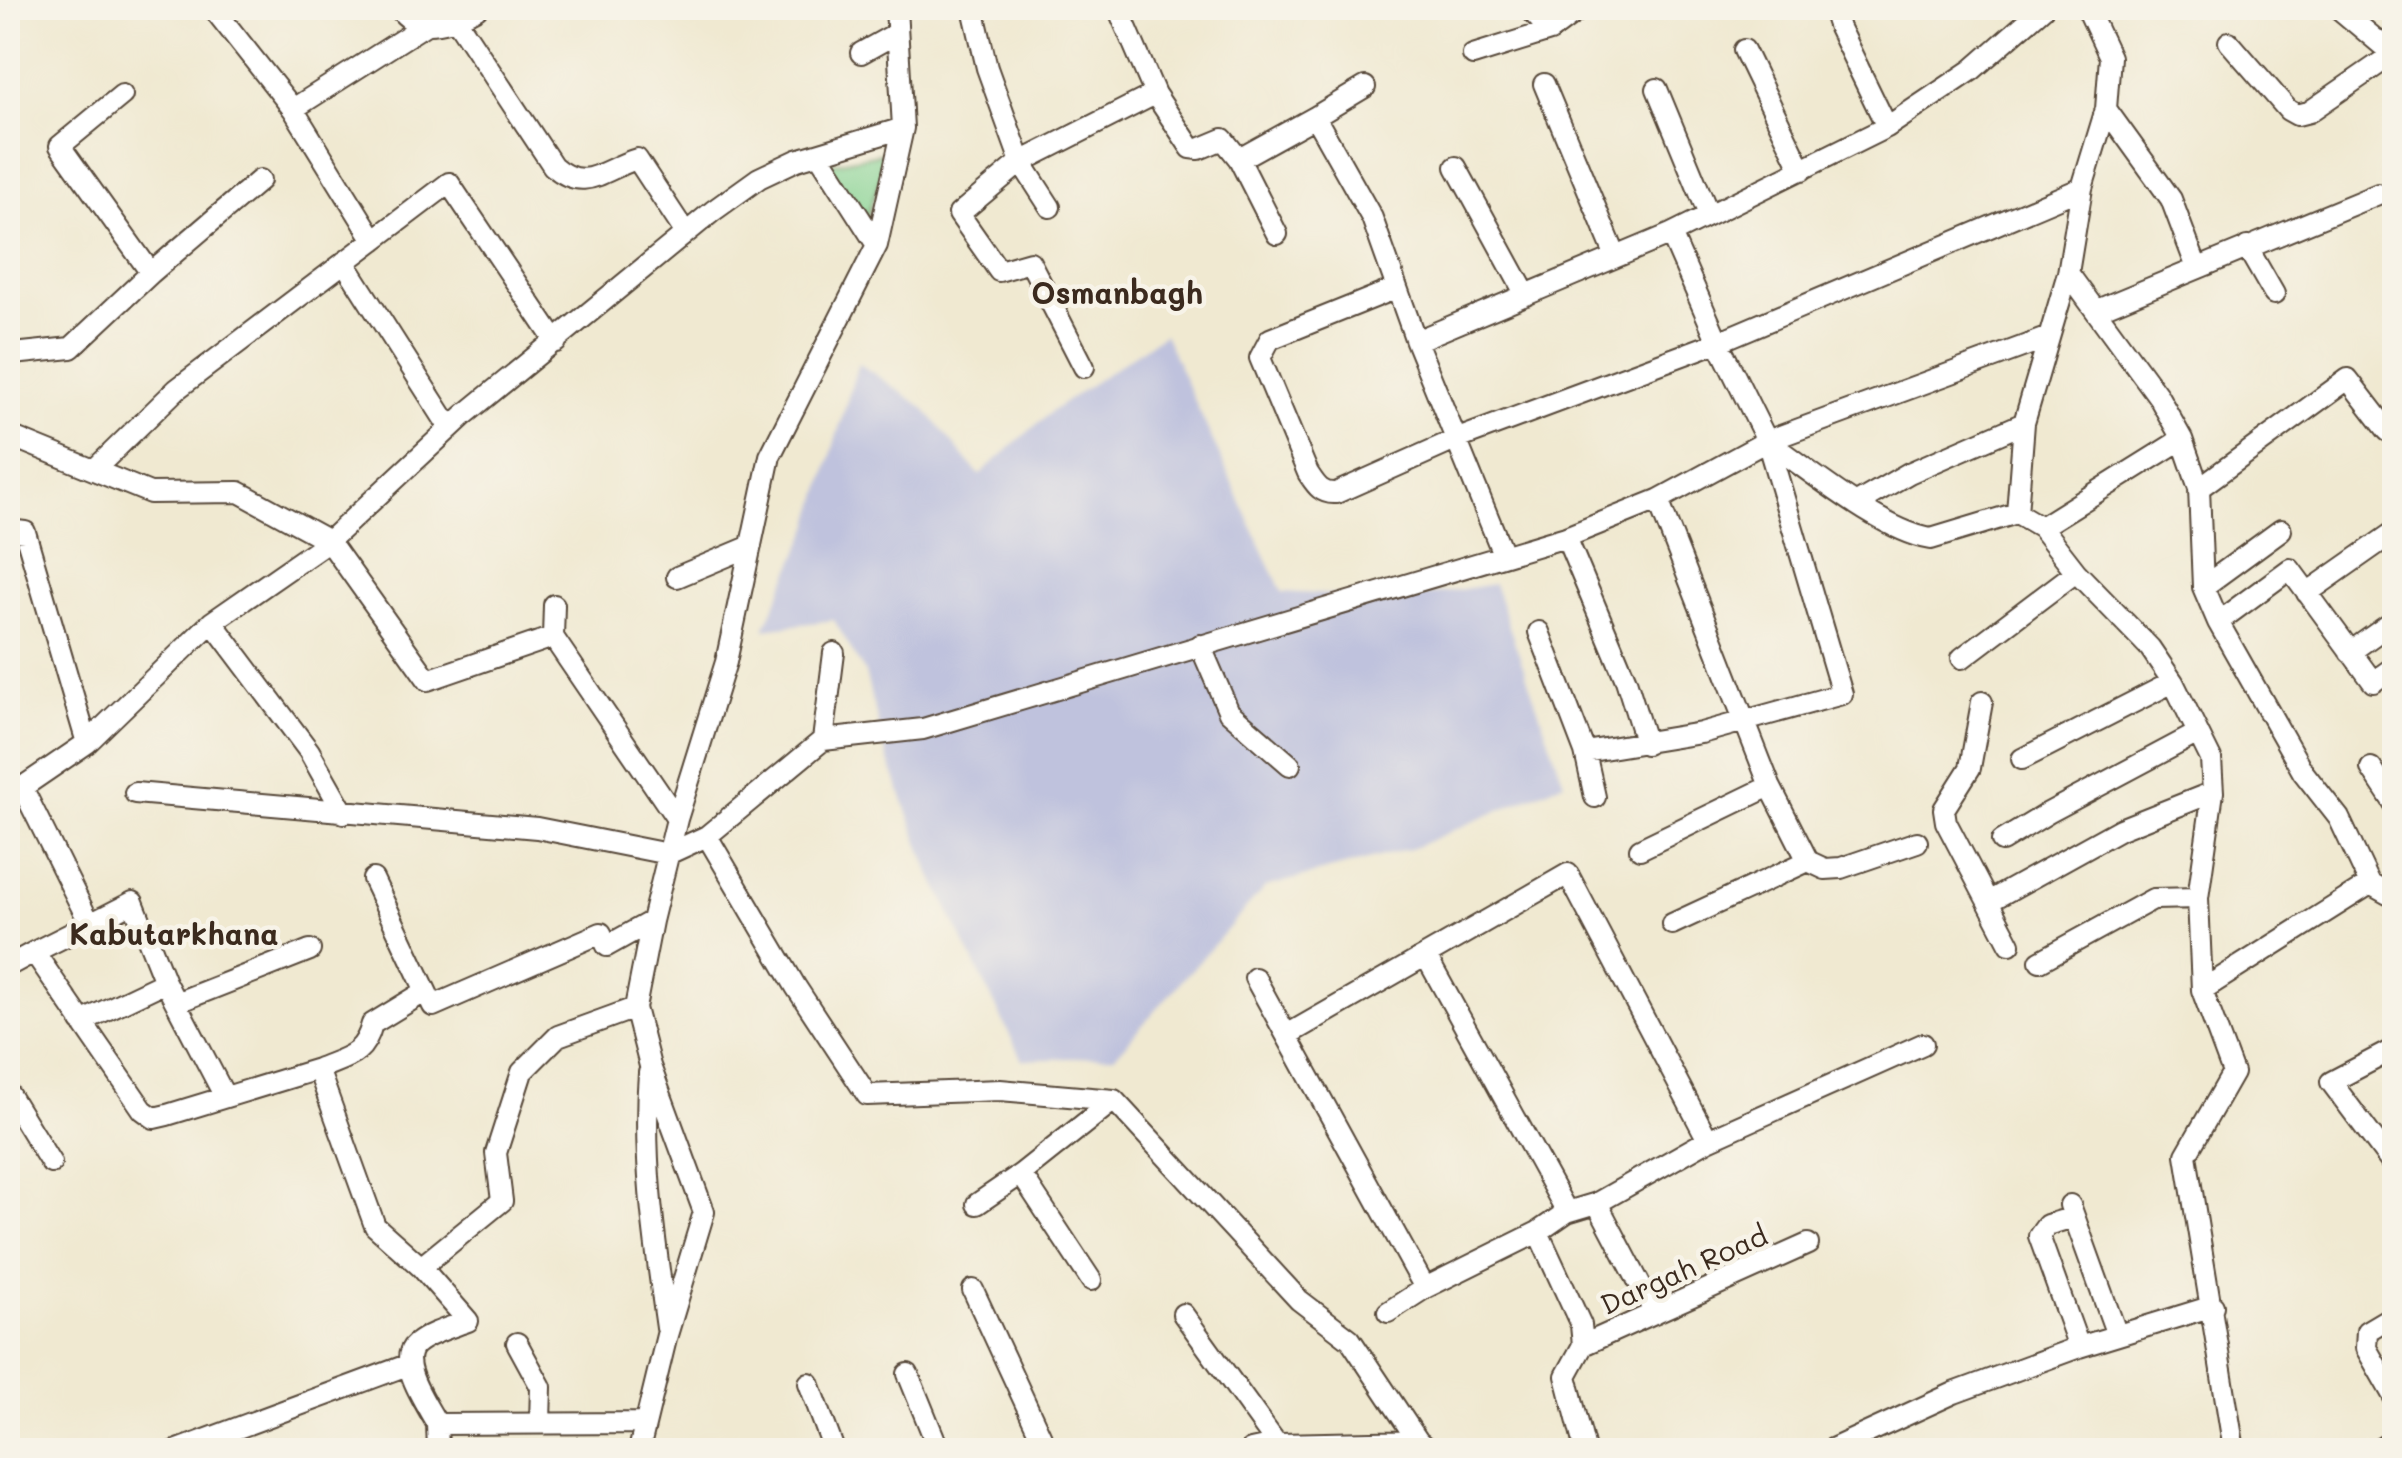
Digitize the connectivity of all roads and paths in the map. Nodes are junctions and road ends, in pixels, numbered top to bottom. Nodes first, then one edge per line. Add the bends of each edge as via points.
1 (213, 8) edge
2 (399, 8) edge
3 (476, 8) edge
4 (896, 8) edge
5 (974, 8) edge
6 (1118, 8) edge
7 (1530, 8) edge
8 (1581, 8) edge
9 (1839, 8) edge
10 (2044, 8) edge
11 (2088, 8) edge
12 (2338, 8) edge
13 (456, 20) junction
14 (425, 25) junction
15 (1550, 31) junction
16 (897, 33) junction
17 (2229, 42) dead end
18 (1744, 50) dead end
19 (861, 54) dead end
20 (2394, 54) edge
21 (1473, 55) dead end
22 (1544, 84) dead end
23 (1365, 87) dead end
24 (1657, 89) dead end
25 (1156, 94) junction
26 (122, 96) dead end
27 (2106, 109) junction
28 (293, 110) junction
29 (1315, 117) junction
30 (904, 128) junction
31 (1887, 128) junction
32 (820, 156) junction
33 (1239, 159) junction
34 (1021, 162) junction
35 (1456, 167) dead end
36 (1802, 170) junction
37 (260, 180) dead end
38 (2082, 188) junction
39 (2378, 194) dead end
40 (1050, 206) dead end
41 (1710, 214) junction
42 (685, 232) junction
43 (1277, 234) dead end
44 (1671, 234) junction
45 (374, 240) junction
46 (877, 245) junction
47 (2247, 247) junction
48 (1616, 257) junction
49 (344, 262) junction
50 (2197, 268) junction
51 (152, 273) junction
52 (2068, 273) junction
53 (1397, 288) junction
54 (2274, 294) dead end
55 (1526, 295) junction
56 (2098, 310) junction
57 (2049, 337) junction
58 (1416, 341) junction
59 (556, 342) junction
60 (1718, 342) junction
61 (8, 360) edge
62 (1084, 367) dead end
63 (2024, 423) junction
64 (450, 428) junction
65 (2388, 430) dead end
66 (8, 436) edge
67 (1455, 440) junction
68 (2182, 440) junction
69 (1767, 442) junction
70 (95, 469) junction
71 (2199, 488) junction
72 (1658, 500) junction
73 (1857, 503) junction
74 (2018, 513) junction
75 (2041, 527) junction
76 (8, 530) edge
77 (2281, 530) dead end
78 (2394, 532) edge
79 (1566, 537) junction
80 (329, 540) junction
81 (751, 546) junction
82 (1503, 554) junction
83 (2076, 572) junction
84 (677, 577) dead end
85 (2204, 586) junction
86 (2307, 593) junction
87 (554, 605) dead end
88 (2394, 621) edge
89 (212, 622) junction
90 (2218, 622) junction
91 (1539, 632) dead end
92 (554, 638) junction
93 (1200, 645) junction
94 (2350, 652) junction
95 (834, 653) dead end
96 (1962, 658) dead end
97 (2394, 667) edge
98 (2173, 682) junction
99 (1982, 702) dead end
100 (1747, 723) junction
101 (2198, 733) junction
102 (823, 740) junction
103 (86, 743) junction
104 (1646, 744) junction
105 (1585, 752) junction
106 (2022, 759) dead end
107 (1290, 765) dead end
108 (2371, 768) dead end
109 (1770, 786) junction
110 (15, 792) edge
111 (2213, 792) junction
112 (135, 793) dead end
113 (1595, 796) dead end
114 (2394, 802) edge
115 (344, 813) junction
116 (677, 819) junction
117 (707, 836) junction
118 (2002, 840) dead end
119 (1918, 842) dead end
120 (1640, 849) dead end
121 (668, 854) junction
122 (1808, 860) junction
123 (373, 878) dead end
124 (2370, 884) junction
125 (2394, 894) edge
126 (2198, 898) junction
127 (1988, 902) junction
128 (652, 921) junction
129 (90, 924) junction
130 (1672, 924) dead end
131 (2010, 944) dead end
132 (310, 950) dead end
133 (34, 952) junction
134 (1426, 956) junction
135 (2040, 961) dead end
136 (8, 966) edge
137 (1256, 978) dead end
138 (166, 982) junction
139 (2202, 990) junction
140 (426, 992) junction
141 (178, 1002) junction
142 (635, 1008) junction
143 (80, 1022) junction
144 (1287, 1035) junction
145 (1923, 1044) dead end
146 (2394, 1050) edge
147 (650, 1066) junction
148 (318, 1069) junction
149 (8, 1093) edge
150 (224, 1096) junction
151 (1114, 1100) junction
152 (1708, 1140) junction
153 (51, 1163) dead end
154 (2394, 1166) edge
155 (1021, 1174) junction
156 (1596, 1203) junction
157 (977, 1204) dead end
158 (1567, 1212) junction
159 (1538, 1232) junction
160 (1808, 1244) dead end
161 (421, 1267) junction
162 (1090, 1280) dead end
163 (1425, 1288) junction
164 (973, 1290) dead end
165 (2213, 1306) junction
166 (1388, 1312) dead end
167 (1654, 1313) junction
168 (1183, 1314) dead end
169 (2394, 1315) edge
170 (668, 1335) junction
171 (2117, 1335) junction
172 (517, 1343) dead end
173 (1583, 1345) junction
174 (2079, 1347) junction
175 (407, 1365) junction
176 (908, 1374) dead end
177 (809, 1383) dead end
178 (2394, 1397) edge
179 (540, 1422) junction
180 (645, 1423) junction
181 (437, 1424) junction
182 (2394, 1440) edge
183 (1423, 1446) edge
184 (1280, 1448) edge
185 (178, 1450) edge
186 (438, 1450) edge
187 (640, 1450) edge
188 (834, 1450) edge
189 (939, 1450) edge
190 (1047, 1450) edge
191 (1251, 1450) edge
192 (1585, 1450) edge
193 (1830, 1450) edge
194 (2234, 1450) edge
195 (2378, 1450) edge

1 - 28 street
2 - 14 street
3 - 13 street
4 - 16 street
5 - 34 street via 987,68
6 - 25 street
7 - 15 street
8 - 15 street
9 - 31 street via 1839,28
10 - 31 street via 1972,70
11 - 27 street via 2110,57
12 - 20 street
13 - 14 street
13 - 42 street via 553,166 573,180 586,180 637,159
14 - 28 street
15 - 21 street
16 - 19 street
16 - 30 street
17 - 20 street via 2297,115
18 - 36 street
22 - 48 street
23 - 29 street
24 - 41 street
25 - 33 street via 1192,148 1223,138
25 - 34 street
26 - 51 street via 60,146
27 - 38 street
27 - 50 street via 2171,199
28 - 45 street
29 - 33 street
29 - 53 street via 1372,218
30 - 32 street
30 - 46 street
31 - 36 street
32 - 42 street via 759,178
32 - 46 street
33 - 43 street
34 - 40 street
34 - 62 street via 959,214 999,272 1030,262
35 - 55 street
36 - 41 street
37 - 51 street
38 - 52 street
38 - 60 street
39 - 47 street
41 - 44 street
42 - 59 street
44 - 48 street
44 - 60 street
45 - 49 street
45 - 59 street via 449,183
46 - 81 street via 770,456
47 - 50 street
47 - 54 street
48 - 55 street
49 - 64 street
49 - 70 street via 177,389
50 - 56 street
51 - 61 street via 71,348
52 - 56 street
52 - 57 street
53 - 58 street
53 - 67 street via 1270,340 1260,358 1263,370 1308,473 1327,494
55 - 58 street
56 - 68 street
57 - 63 street
57 - 69 street
58 - 67 street
59 - 64 street
60 - 67 street
60 - 69 street
63 - 73 street via 1908,473
63 - 74 street
64 - 80 street
65 - 71 street via 2348,378
66 - 70 street
67 - 82 street
68 - 71 street
68 - 75 street
69 - 72 street
69 - 73 street
69 - 100 street via 1842,694
70 - 80 street via 150,493 240,492
71 - 85 street
72 - 79 street
72 - 100 street
73 - 74 street via 1931,539
74 - 75 street
75 - 83 street
76 - 103 street via 25,532
77 - 85 street
78 - 86 street
79 - 82 street
79 - 104 street
80 - 89 street
80 - 92 street via 428,680
81 - 84 street
81 - 116 street via 726,662
82 - 93 street
83 - 96 street
83 - 98 street via 2150,648
85 - 90 street
86 - 90 street via 2290,570
86 - 94 street
87 - 92 street
88 - 94 street
89 - 103 street
89 - 115 street via 309,751
90 - 124 street via 2303,772 2339,818
91 - 105 street
92 - 116 street
93 - 102 street via 923,729
93 - 107 street via 1228,712
94 - 97 street via 2373,682
95 - 102 street
98 - 101 street
98 - 106 street
99 - 127 street via 1970,768 1944,808
100 - 104 street
100 - 109 street
101 - 111 street via 2211,759
101 - 118 street
102 - 117 street
103 - 110 street
104 - 105 street
105 - 113 street
108 - 114 street
109 - 120 street
109 - 122 street
110 - 129 street
111 - 126 street
111 - 127 street via 2120,829
112 - 115 street
115 - 121 street via 537,828
116 - 121 street
117 - 121 street
117 - 151 street via 867,1095 1000,1090
119 - 122 street via 1841,868
121 - 128 street
122 - 130 street
123 - 140 street
124 - 125 street
124 - 139 street
126 - 135 street via 2154,898
126 - 139 street
127 - 131 street
128 - 140 street via 607,946 601,933 433,1006
128 - 142 street
129 - 133 street
129 - 138 street via 133,902
132 - 141 street
133 - 136 street
133 - 143 street
134 - 144 street
134 - 152 street via 1568,874
134 - 158 street
137 - 144 street
138 - 141 street
138 - 143 street
139 - 165 street via 2234,1073 2186,1155
140 - 148 street via 372,1024 356,1054
141 - 150 street
142 - 147 street
142 - 161 street via 558,1036 522,1072 496,1153 502,1201
143 - 150 street via 154,1118
144 - 163 street
145 - 152 street
146 - 154 street via 2331,1082
147 - 170 street via 645,1129
147 - 170 street via 704,1212
148 - 150 street
148 - 161 street via 376,1226
149 - 153 street
151 - 155 street
151 - 183 street via 1299,1300 1350,1339
152 - 156 street
155 - 157 street
155 - 162 street
156 - 158 street
156 - 167 street
158 - 159 street
159 - 163 street
159 - 173 street, Dargah Road via 1581,1325
160 - 167 street, Dargah Road
161 - 175 street via 468,1321 416,1343
163 - 166 street
164 - 190 street
165 - 171 street
165 - 194 street
167 - 173 street, Dargah Road
168 - 184 street
169 - 178 street via 2367,1331 2366,1348
170 - 180 street
171 - 174 street
171 - 174 street via 2072,1211 2039,1236
172 - 179 street via 541,1387
173 - 192 street, Dargah Road via 1566,1376
174 - 193 street via 1954,1393
175 - 181 street
175 - 185 street
176 - 189 street
177 - 188 street
179 - 180 street
179 - 181 street
180 - 187 street
181 - 186 street
182 - 195 street
183 - 184 street
184 - 191 street

